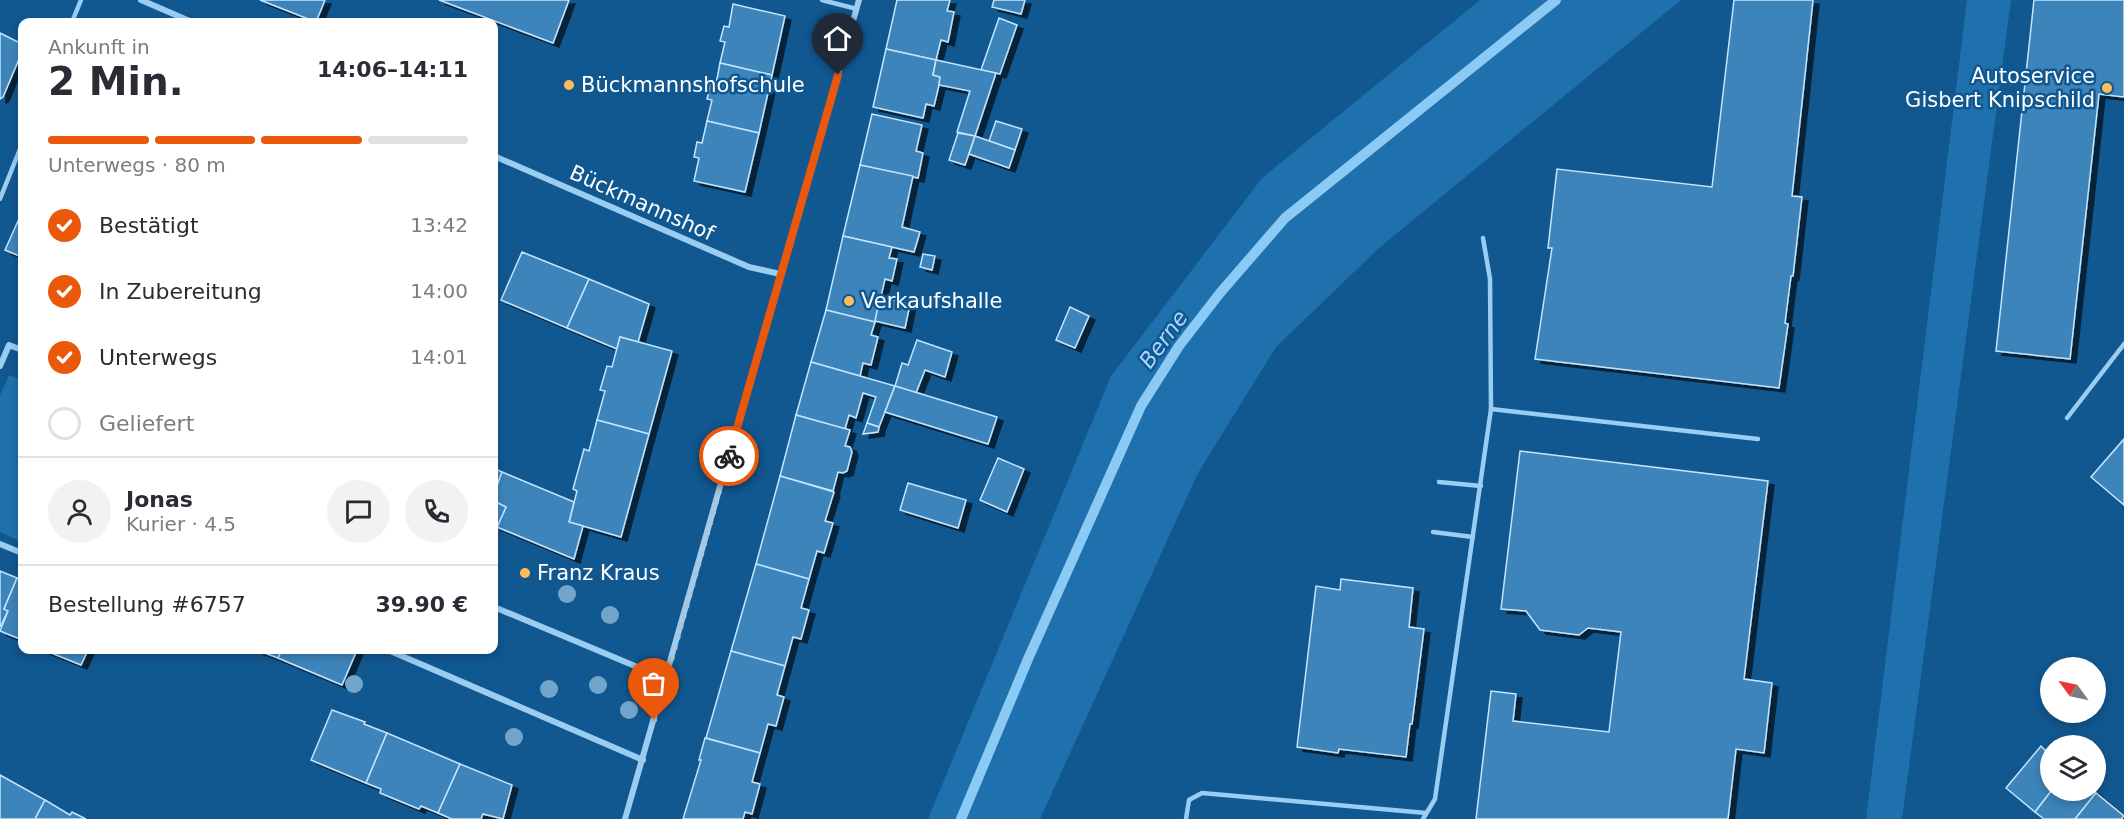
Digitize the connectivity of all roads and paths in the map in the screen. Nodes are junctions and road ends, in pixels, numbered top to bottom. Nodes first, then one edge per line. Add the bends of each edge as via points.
1 (81, 0) edge
2 (141, 0) edge
3 (822, 0) edge
4 (859, 0) edge
5 (857, 9) junction
6 (74, 18) edge
7 (183, 18) edge
8 (18, 154) edge
9 (498, 158) edge
10 (0, 200) edge
11 (1483, 238) dead end
12 (780, 274) junction
13 (2124, 344) edge
14 (18, 348) edge
15 (0, 366) edge
16 (1491, 409) junction
17 (2067, 418) dead end
18 (1758, 439) dead end
19 (1439, 482) dead end
20 (1481, 486) junction
21 (1433, 532) dead end
22 (1473, 537) junction
23 (0, 544) edge
24 (18, 551) edge
25 (498, 609) edge
26 (397, 654) edge
27 (666, 679) junction
28 (643, 760) junction
29 (1426, 813) junction
30 (625, 819) edge
31 (1186, 819) edge
32 (1423, 819) edge

1 - 6 lane
2 - 7 street
3 - 5 lane
4 - 5 street
5 - 12 street
8 - 10 lane
9 - 12 street, Bückmannshof via 749,267
11 - 16 lane via 1490,279
12 - 27 street
13 - 17 lane
14 - 15 street via 9,345
16 - 18 lane
16 - 20 lane
19 - 20 lane
20 - 22 lane
21 - 22 lane
22 - 29 lane via 1435,799
23 - 24 street
25 - 27 street
26 - 28 street
27 - 28 street
28 - 30 street
29 - 31 lane via 1202,793 1189,800
29 - 32 lane

